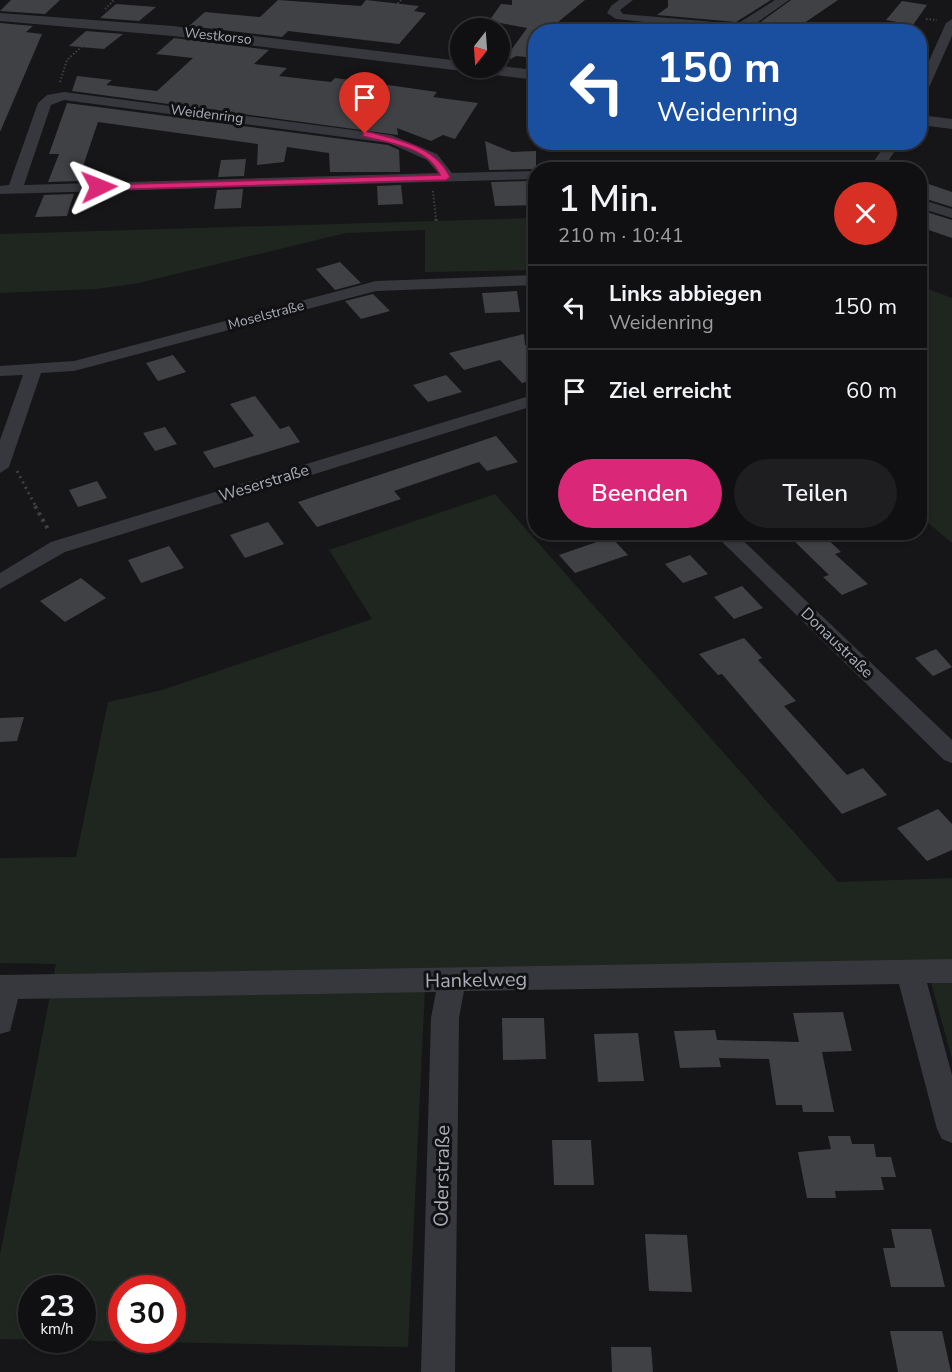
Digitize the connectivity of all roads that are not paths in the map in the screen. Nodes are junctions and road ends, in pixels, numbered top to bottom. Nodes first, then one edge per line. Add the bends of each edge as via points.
1 (627, 0) edge
2 (783, 0) edge
3 (0, 16) edge
4 (952, 23) edge
5 (698, 24) edge
6 (747, 24) edge
7 (450, 65) edge
8 (510, 72) edge
9 (528, 74) edge
10 (927, 78) edge
11 (927, 121) edge
12 (952, 124) edge
13 (528, 175) edge
14 (439, 178) junction
15 (7, 190) edge
16 (927, 205) edge
17 (952, 214) edge
18 (528, 280) edge
19 (33, 370) junction
20 (0, 371) edge
21 (528, 401) edge
22 (1, 463) edge
23 (730, 540) edge
24 (0, 582) edge
25 (952, 754) edge
26 (952, 971) edge
27 (910, 972) junction
28 (452, 980) junction
29 (4, 987) edge
30 (0, 1022) edge
31 (952, 1130) edge
32 (438, 1372) edge

1 - 5 street via 613,13
2 - 6 street
3 - 7 street, Westkorso via 165,30
4 - 10 street
8 - 9 street
11 - 12 street
13 - 14 street
14 - 15 street
14 - 15 street, Weidenring via 445,170 430,156 384,138 64,96 45,103
16 - 17 street
18 - 19 street, Moselstraße via 376,286 90,362
19 - 20 street, Moselstraße
19 - 22 street
21 - 24 street, Weserstraße via 58,547
23 - 25 street, Donaustraße
26 - 27 street, Hankelweg
27 - 28 street, Hankelweg
27 - 31 street
28 - 29 street, Hankelweg
28 - 32 street, Oderstraße via 445,1018
29 - 30 street

